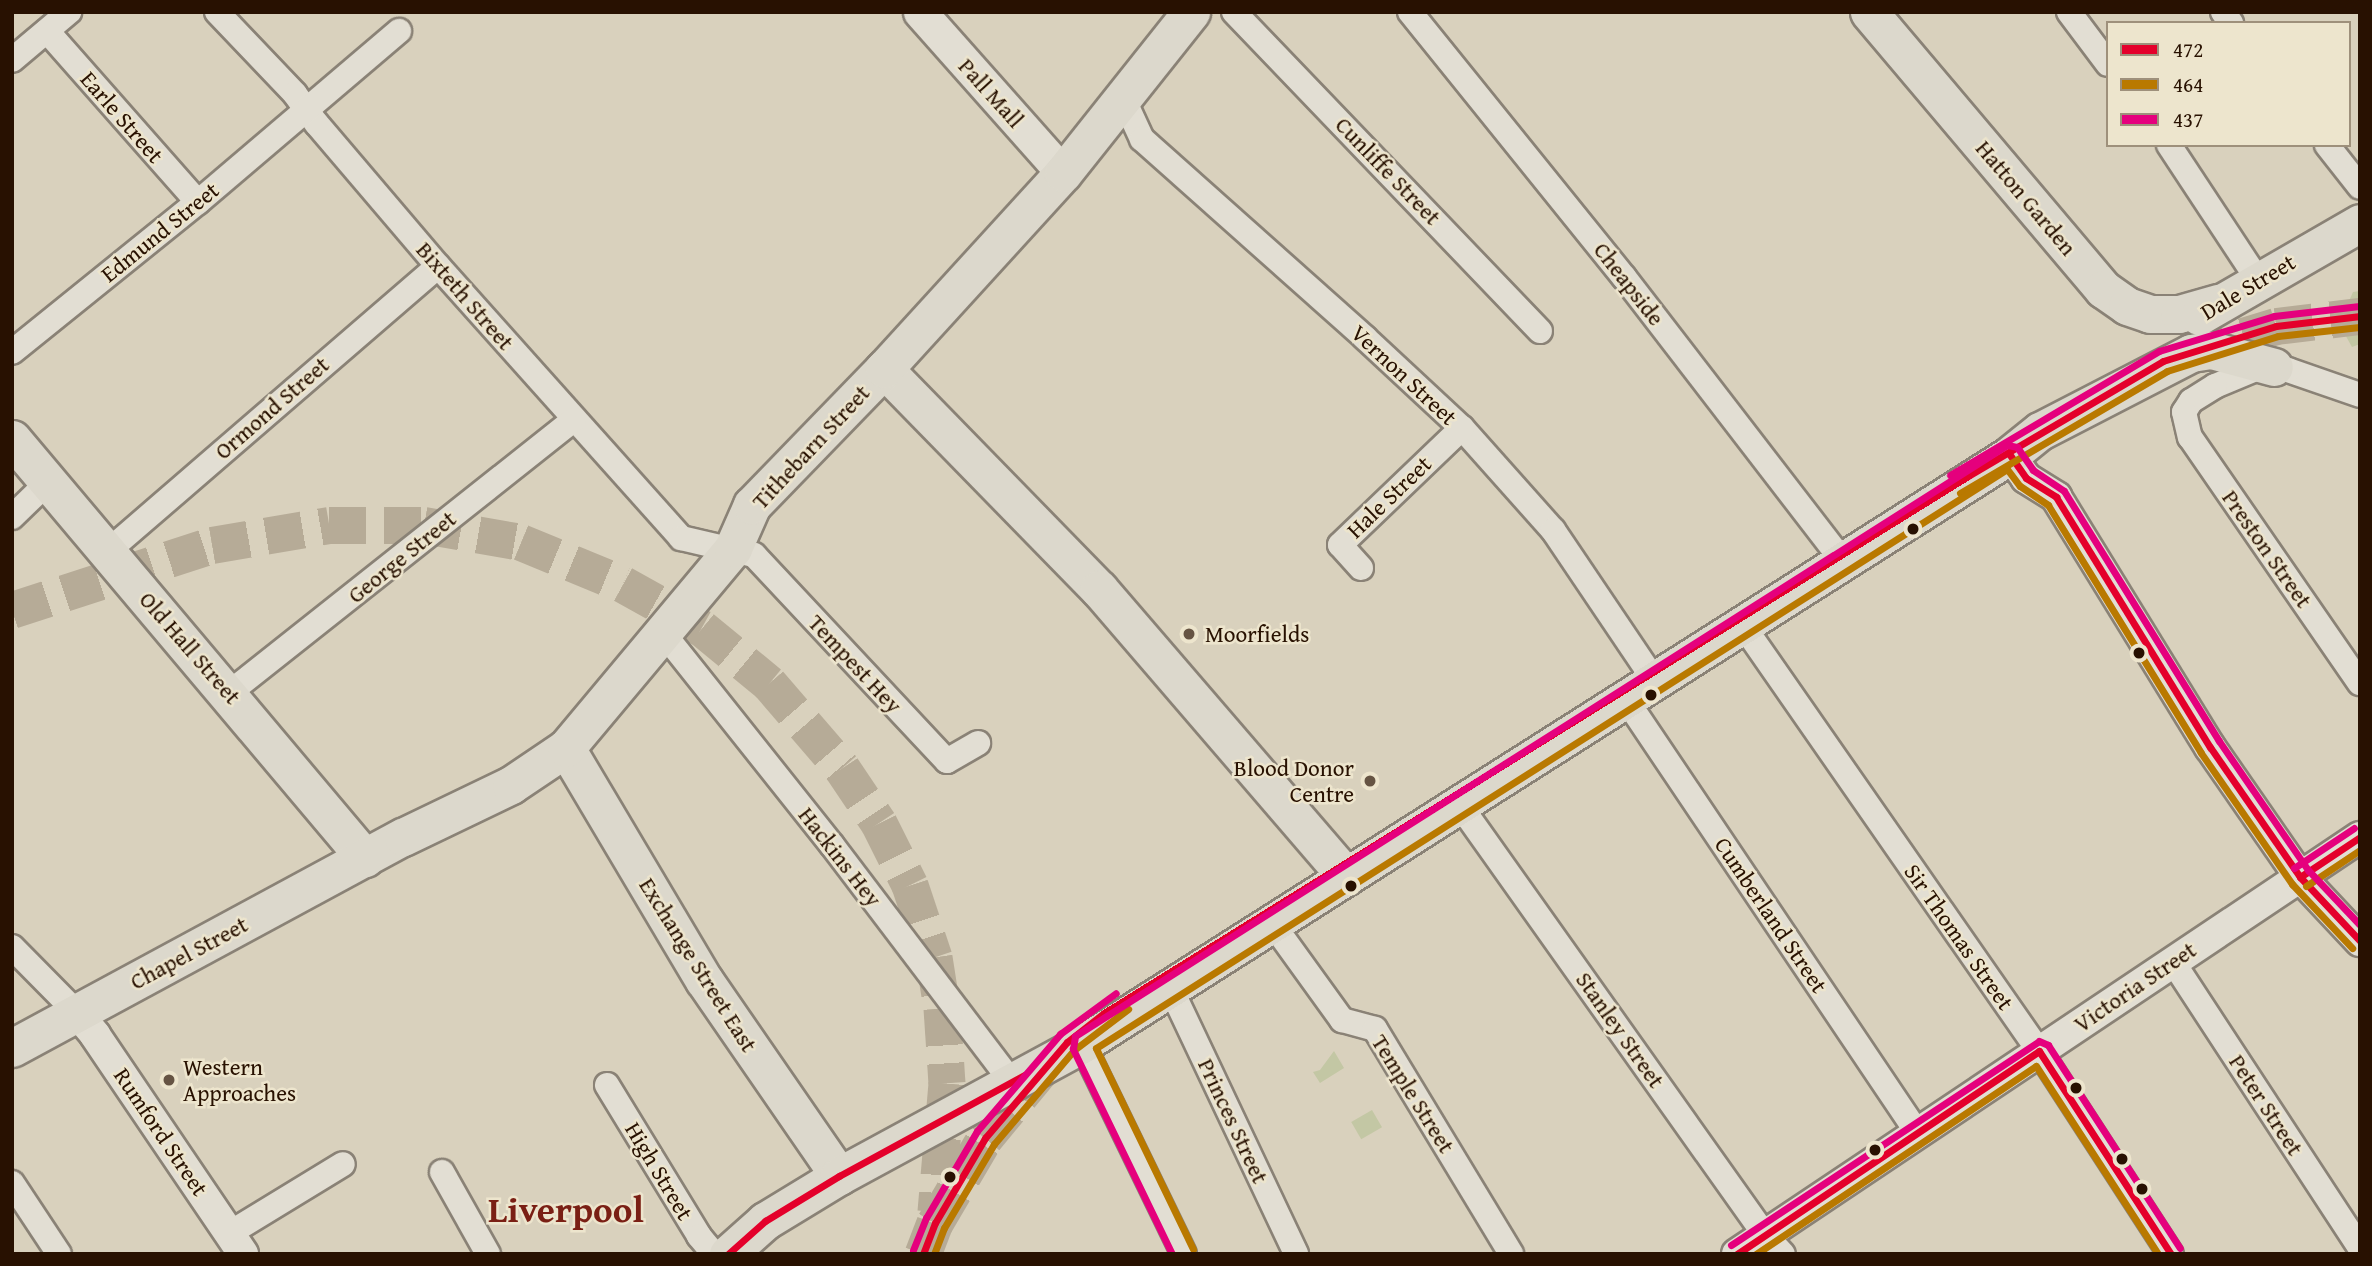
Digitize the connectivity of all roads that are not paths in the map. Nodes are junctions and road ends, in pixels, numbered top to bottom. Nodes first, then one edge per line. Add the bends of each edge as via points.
1 (69, 12) edge
2 (217, 12) edge
3 (919, 12) edge
4 (1191, 12) edge
5 (1234, 12) edge
6 (1410, 12) edge
7 (1869, 12) edge
8 (2069, 12) edge
9 (47, 31) junction
10 (399, 31) dead end
11 (12, 60) edge
12 (2106, 61) edge
13 (1124, 100) junction
14 (306, 110) junction
15 (2170, 147) edge
16 (2329, 147) edge
17 (1063, 173) junction
18 (2360, 187) edge
19 (198, 202) junction
20 (2360, 223) edge
21 (438, 265) junction
22 (2258, 280) junction
23 (2218, 303) junction
24 (1540, 331) dead end
25 (12, 352) edge
26 (2274, 367) junction
27 (884, 369) junction
28 (2360, 395) edge
29 (574, 420) junction
30 (1462, 428) junction
31 (2039, 430) junction
32 (12, 439) edge
33 (2010, 455) junction
34 (48, 482) junction
35 (12, 517) edge
36 (733, 548) junction
37 (107, 552) junction
38 (1843, 561) junction
39 (1361, 568) dead end
40 (1742, 624) junction
41 (664, 634) junction
42 (2360, 683) edge
43 (1640, 689) junction
44 (229, 693) junction
45 (978, 743) dead end
46 (566, 748) junction
47 (1459, 804) junction
48 (2360, 837) edge
49 (365, 858) junction
50 (1346, 876) junction
51 (2300, 877) junction
52 (1272, 923) junction
53 (2360, 941) edge
54 (12, 947) edge
55 (2173, 962) junction
56 (1170, 987) junction
57 (76, 1012) junction
58 (1082, 1044) junction
59 (12, 1048) edge
60 (2039, 1051) junction
61 (1012, 1082) junction
62 (607, 1086) dead end
63 (1917, 1132) junction
64 (343, 1164) dead end
65 (442, 1172) dead end
66 (839, 1176) junction
67 (12, 1183) edge
68 (236, 1243) edge
69 (1774, 1244) edge
70 (2360, 1248) edge
71 (59, 1254) edge
72 (488, 1254) edge
73 (714, 1254) edge
74 (728, 1254) edge
75 (1184, 1254) edge
76 (1296, 1254) edge
77 (1511, 1254) edge
78 (1737, 1254) edge
79 (2171, 1254) edge

1 - 9 street
2 - 14 street, Bixteth Street
3 - 17 main road, Pall Mall
4 - 13 main road, Tithebarn Street
5 - 24 street, Cunliffe Street
6 - 38 street, Cheapside via 1624,277
7 - 23 main road, Hatton Garden via 2104,289 2127,306 2150,314 2179,314
8 - 12 street
9 - 11 street
9 - 19 street, Earle Street
10 - 14 street, Edmund Street
13 - 17 main road, Tithebarn Street
13 - 30 street, Vernon Street via 1142,139
14 - 19 street, Edmund Street
14 - 21 street, Bixteth Street
15 - 22 street
16 - 18 street
17 - 27 main road, Tithebarn Street
19 - 25 street, Edmund Street
20 - 22 main road, Dale Street
21 - 29 street, Bixteth Street
21 - 37 street, Ormond Street
22 - 23 main road, Dale Street
23 - 31 main road, Dale Street via 2072,398
26 - 28 street
26 - 31 main road via 2211,350 2191,352
26 - 42 street, Preston Street via 2240,373 2191,401 2184,412 2190,437
27 - 36 main road, Tithebarn Street via 752,505
27 - 50 main road via 1099,589
29 - 36 street, Bixteth Street via 681,538
29 - 44 street, George Street
30 - 39 street, Hale Street via 1340,545
30 - 43 street, Vernon Street via 1553,530
31 - 33 main road
32 - 34 main road, Old Hall Street
33 - 38 main road
33 - 51 street via 2026,478 2056,497 2210,747
34 - 35 street
34 - 37 main road, Old Hall Street
36 - 41 main road, Tithebarn Street
36 - 45 street, Tempest Hey via 754,555 947,761
37 - 44 main road, Old Hall Street
38 - 40 main road
40 - 43 main road
40 - 60 street, Sir Thomas Street
41 - 46 main road, Tithebarn Street
41 - 61 street, Hackins Hey
43 - 47 main road
43 - 63 street, Cumberland Street
44 - 49 main road, Old Hall Street
46 - 49 main road, Tithebarn Street via 511,785
46 - 66 main road, Exchange Street East via 704,980
47 - 50 main road
47 - 69 street, Stanley Street
48 - 51 street, Victoria Street
49 - 57 main road, Chapel Street
50 - 52 main road
51 - 53 street
51 - 55 street, Victoria Street
52 - 56 main road
52 - 77 street, Temple Street via 1342,1020 1375,1029
54 - 57 street
55 - 60 street, Victoria Street
55 - 70 street, Peter Street
56 - 58 main road
56 - 76 street, Princes Street
57 - 59 main road, Chapel Street
57 - 68 street, Rumford Street
58 - 61 main road
58 - 75 street
60 - 63 street, Victoria Street
60 - 79 street, Sir Thomas Street
61 - 66 main road
62 - 73 street, High Street
63 - 69 street, Victoria Street
64 - 68 street
65 - 72 street
66 - 74 main road via 765,1221
67 - 71 street
69 - 78 street, Victoria Street

